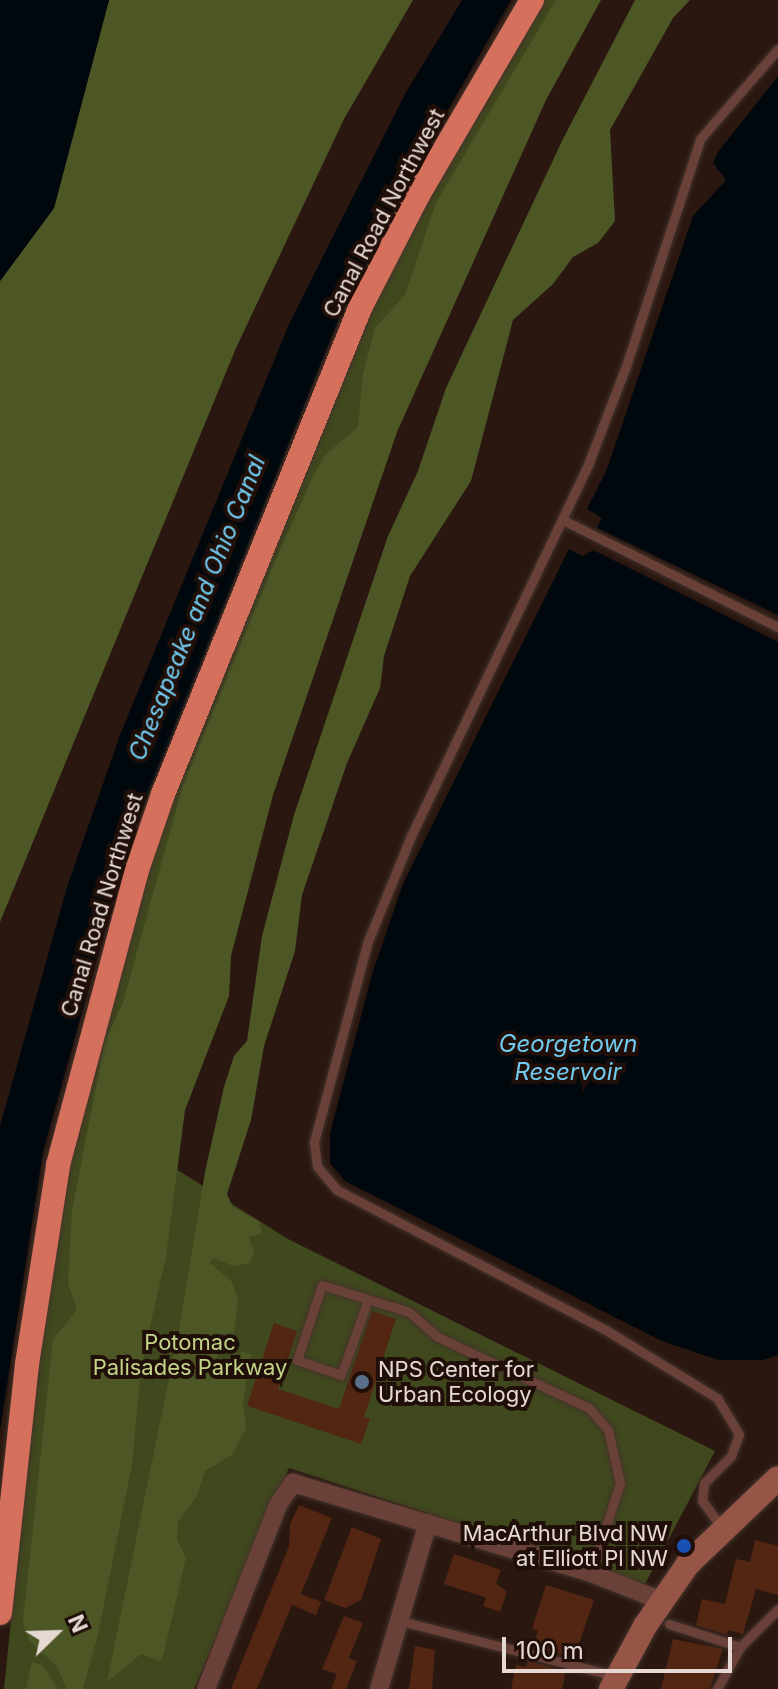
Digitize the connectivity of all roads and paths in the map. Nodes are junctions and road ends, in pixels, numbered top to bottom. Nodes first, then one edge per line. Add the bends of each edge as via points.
1 (532, 0) edge
2 (778, 49) edge
3 (563, 520) junction
4 (778, 627) edge
5 (368, 1300) junction
6 (778, 1478) edge
7 (428, 1523) junction
8 (722, 1528) junction
9 (591, 1573) junction
10 (778, 1609) edge
11 (665, 1612) junction
12 (0, 1613) edge
13 (397, 1620) junction
14 (740, 1647) junction
15 (614, 1683) edge
16 (206, 1689) edge
17 (379, 1689) edge
18 (717, 1689) edge

1 - 12 highway, Canal Road Northwest via 418,195 360,308 163,794 136,873 58,1165 27,1364
2 - 3 lane via 700,139 626,366
3 - 4 lane
3 - 8 lane via 411,836 368,941 320,1112 314,1142 317,1166 337,1190 606,1330 717,1398 739,1426 731,1456 704,1483 702,1500
5 - 5 lane via 322,1285 297,1360 341,1375
5 - 9 lane via 409,1312 438,1337 589,1408 608,1430 620,1483
6 - 8 main road
7 - 9 street
7 - 13 street
7 - 16 street via 302,1483 289,1485
8 - 11 main road
9 - 11 street
10 - 14 lane
11 - 14 lane
11 - 15 main road
13 - 15 lane
13 - 17 street
14 - 18 lane

